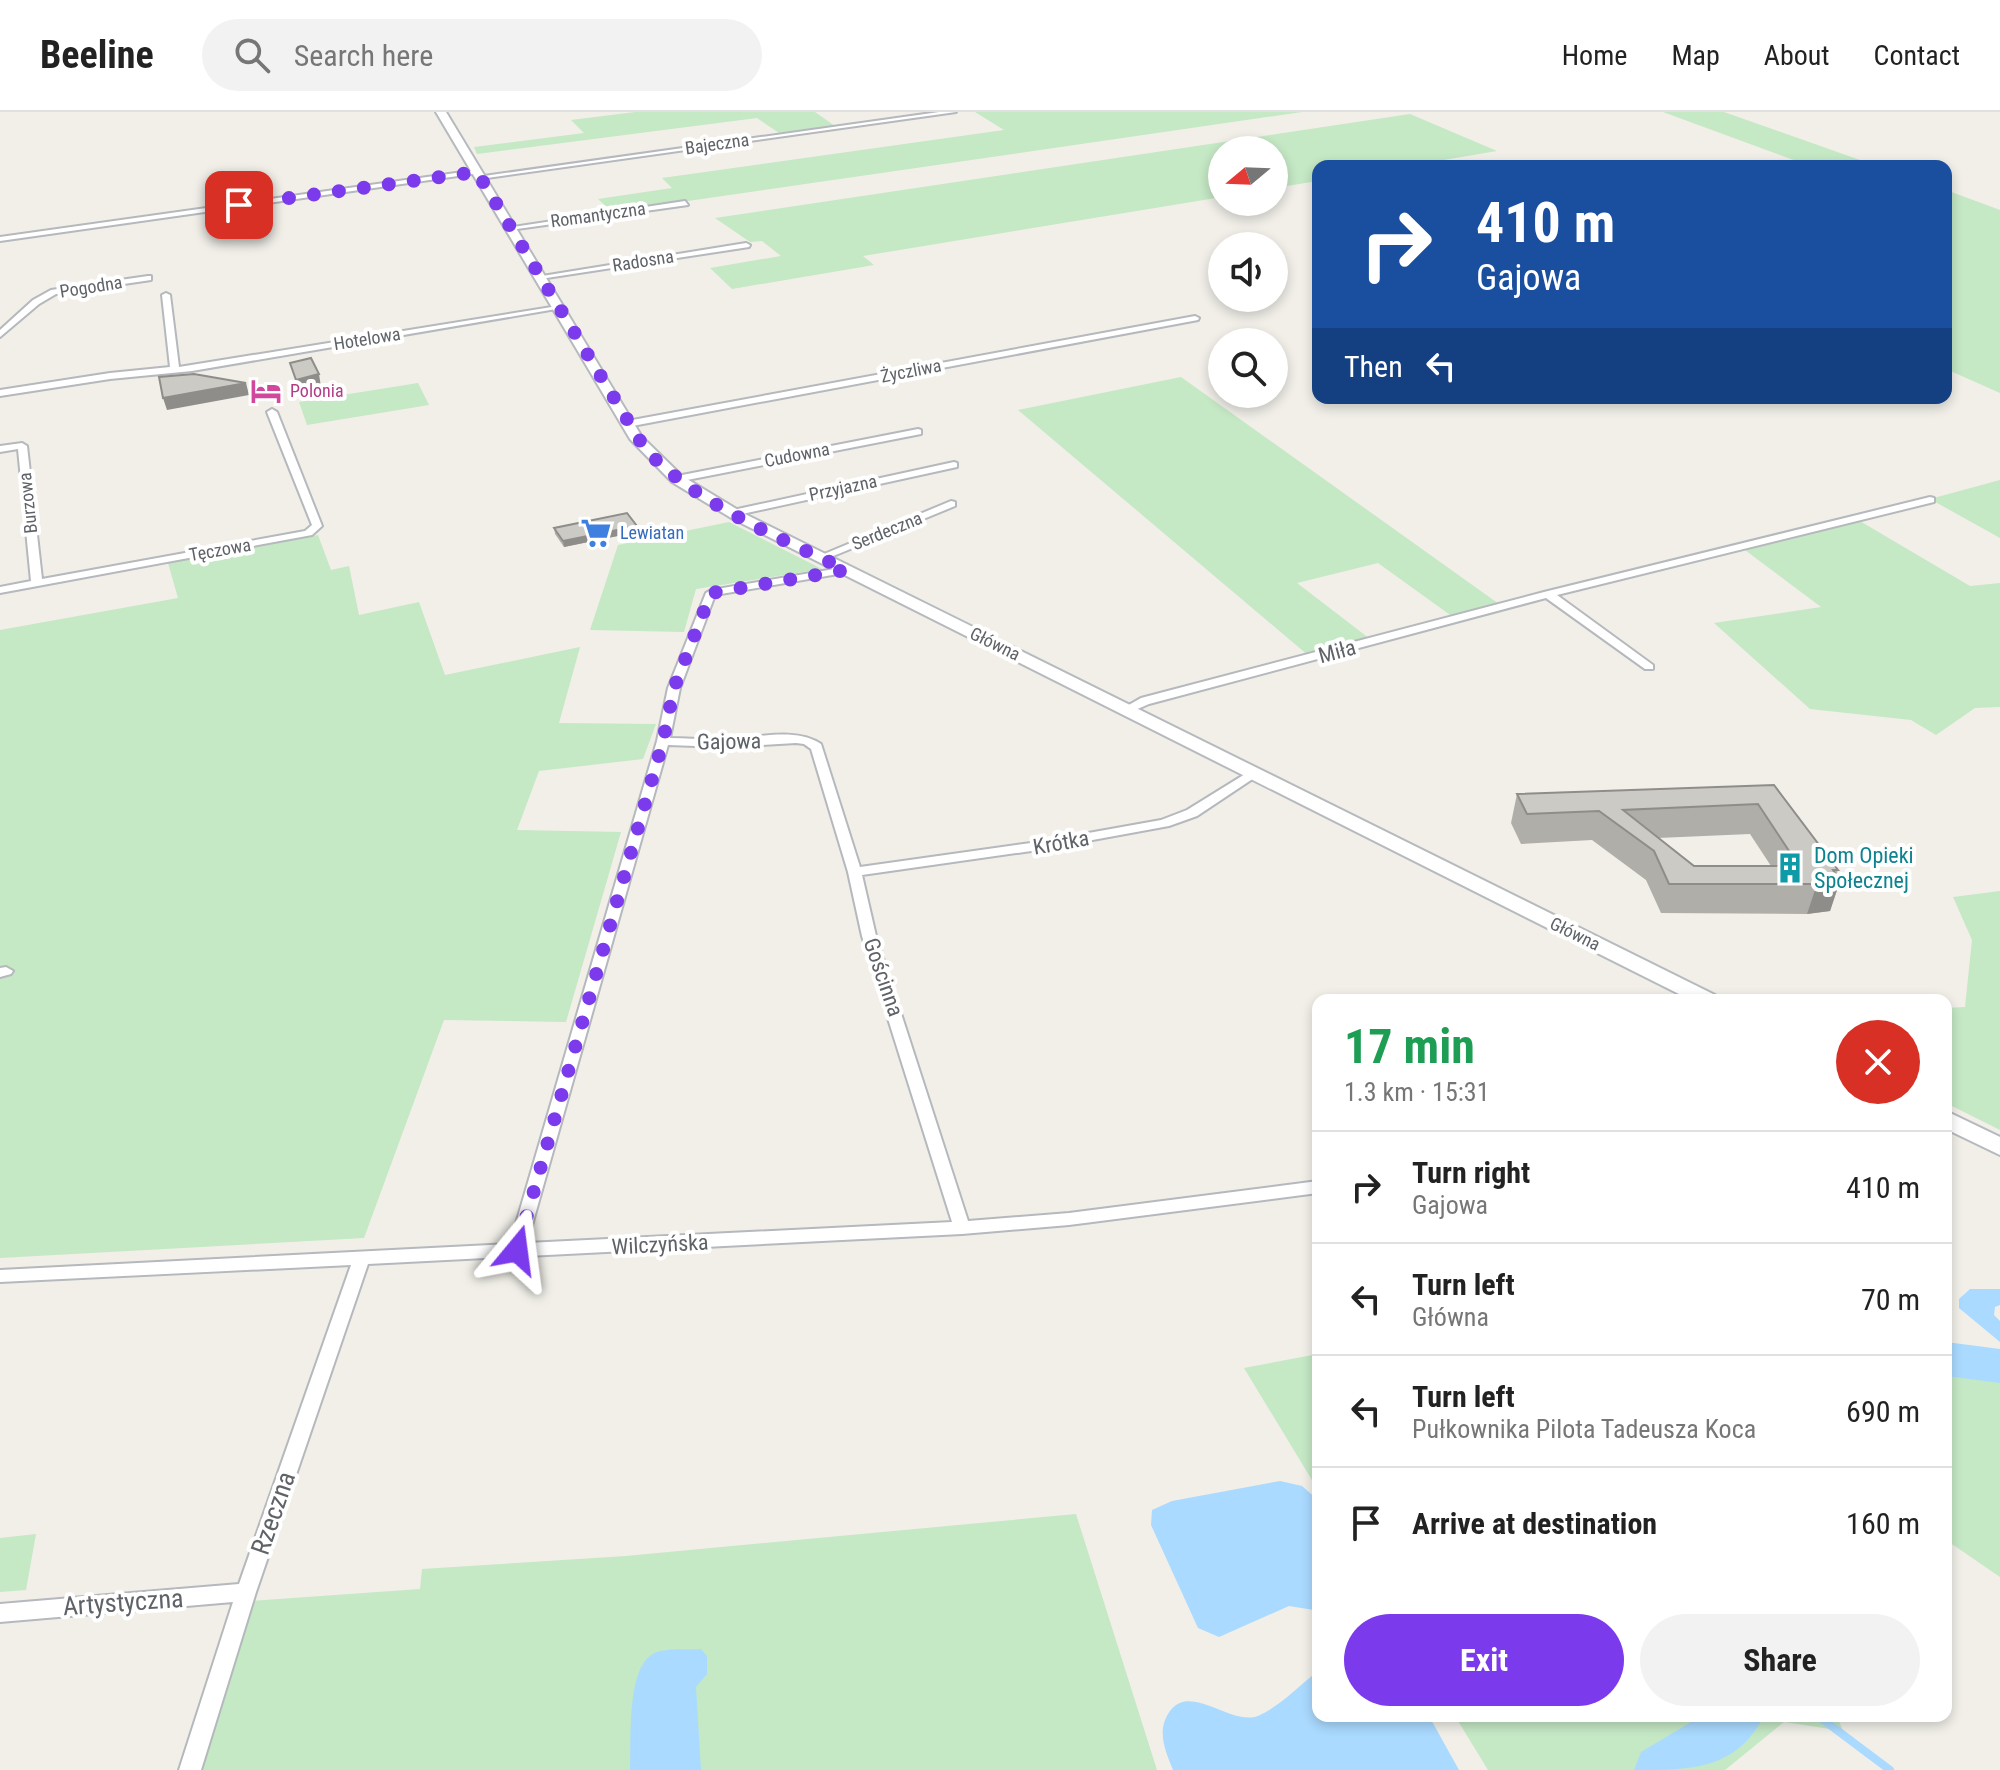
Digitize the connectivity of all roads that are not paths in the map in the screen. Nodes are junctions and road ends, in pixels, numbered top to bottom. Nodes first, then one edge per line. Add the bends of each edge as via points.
1 (441, 112) edge
2 (953, 112) edge
3 (478, 175) junction
4 (685, 203) dead end
5 (510, 228) junction
6 (0, 239) edge
7 (746, 245) dead end
8 (540, 277) junction
9 (148, 278) dead end
10 (166, 295) dead end
11 (558, 308) junction
12 (1195, 318) dead end
13 (0, 334) edge
14 (175, 369) junction
15 (0, 393) edge
16 (272, 412) dead end
17 (627, 424) junction
18 (918, 432) dead end
19 (0, 449) edge
20 (954, 465) dead end
21 (677, 479) junction
22 (1930, 500) dead end
23 (951, 504) dead end
24 (733, 513) junction
25 (822, 557) junction
26 (846, 570) junction
27 (37, 583) junction
28 (0, 590) edge
29 (1548, 594) junction
30 (1649, 667) dead end
31 (1126, 710) junction
32 (796, 739) joint
33 (663, 741) junction
34 (1254, 774) junction
35 (855, 872) junction
36 (1696, 994) edge
37 (1952, 1122) edge
38 (2000, 1147) edge
39 (1312, 1188) edge
40 (962, 1228) junction
41 (517, 1250) junction
42 (362, 1257) junction
43 (0, 1276) edge
44 (246, 1592) junction
45 (0, 1613) edge
46 (190, 1770) edge

1 - 3 street, Główna
2 - 3 street, Bajeczna
3 - 5 street, Główna
3 - 6 street, Bajeczna
4 - 5 street, Romantyczna
5 - 8 street, Główna
7 - 8 street, Radosna
8 - 11 street, Główna
9 - 13 street, Pogodna via 54,292
10 - 14 street
11 - 14 street, Hotelowa
11 - 17 street, Główna
12 - 17 street, Życzliwa
14 - 15 street, Hotelowa
16 - 27 street, Tęczowa via 317,526 308,533
17 - 21 street, Główna
18 - 21 street, Cudowna
19 - 27 street, Burzowa via 22,446
20 - 24 street, Przyjazna
21 - 24 street, Główna
22 - 29 street, Miła
23 - 25 street, Serdeczna
24 - 25 street, Główna
25 - 26 street, Główna
26 - 31 street, Główna
26 - 33 street, Gajowa via 711,593 674,688
27 - 28 street, Tęczowa
29 - 30 street
29 - 31 street, Miła
31 - 34 street, Główna
32 - 33 street, Gajowa
32 - 35 street, Gościnna via 817,747
33 - 41 street, Gajowa
34 - 35 street, Krótka via 1192,813 1164,823
34 - 36 street, Główna
35 - 40 street, Gościnna via 869,936
37 - 38 street
39 - 40 street, Wilczyńska
40 - 41 street, Wilczyńska
41 - 42 street, Wilczyńska
42 - 43 street, Wilczyńska
42 - 44 street, Rzeczna
44 - 45 street, Artystyczna
44 - 46 street, Rzeczna

